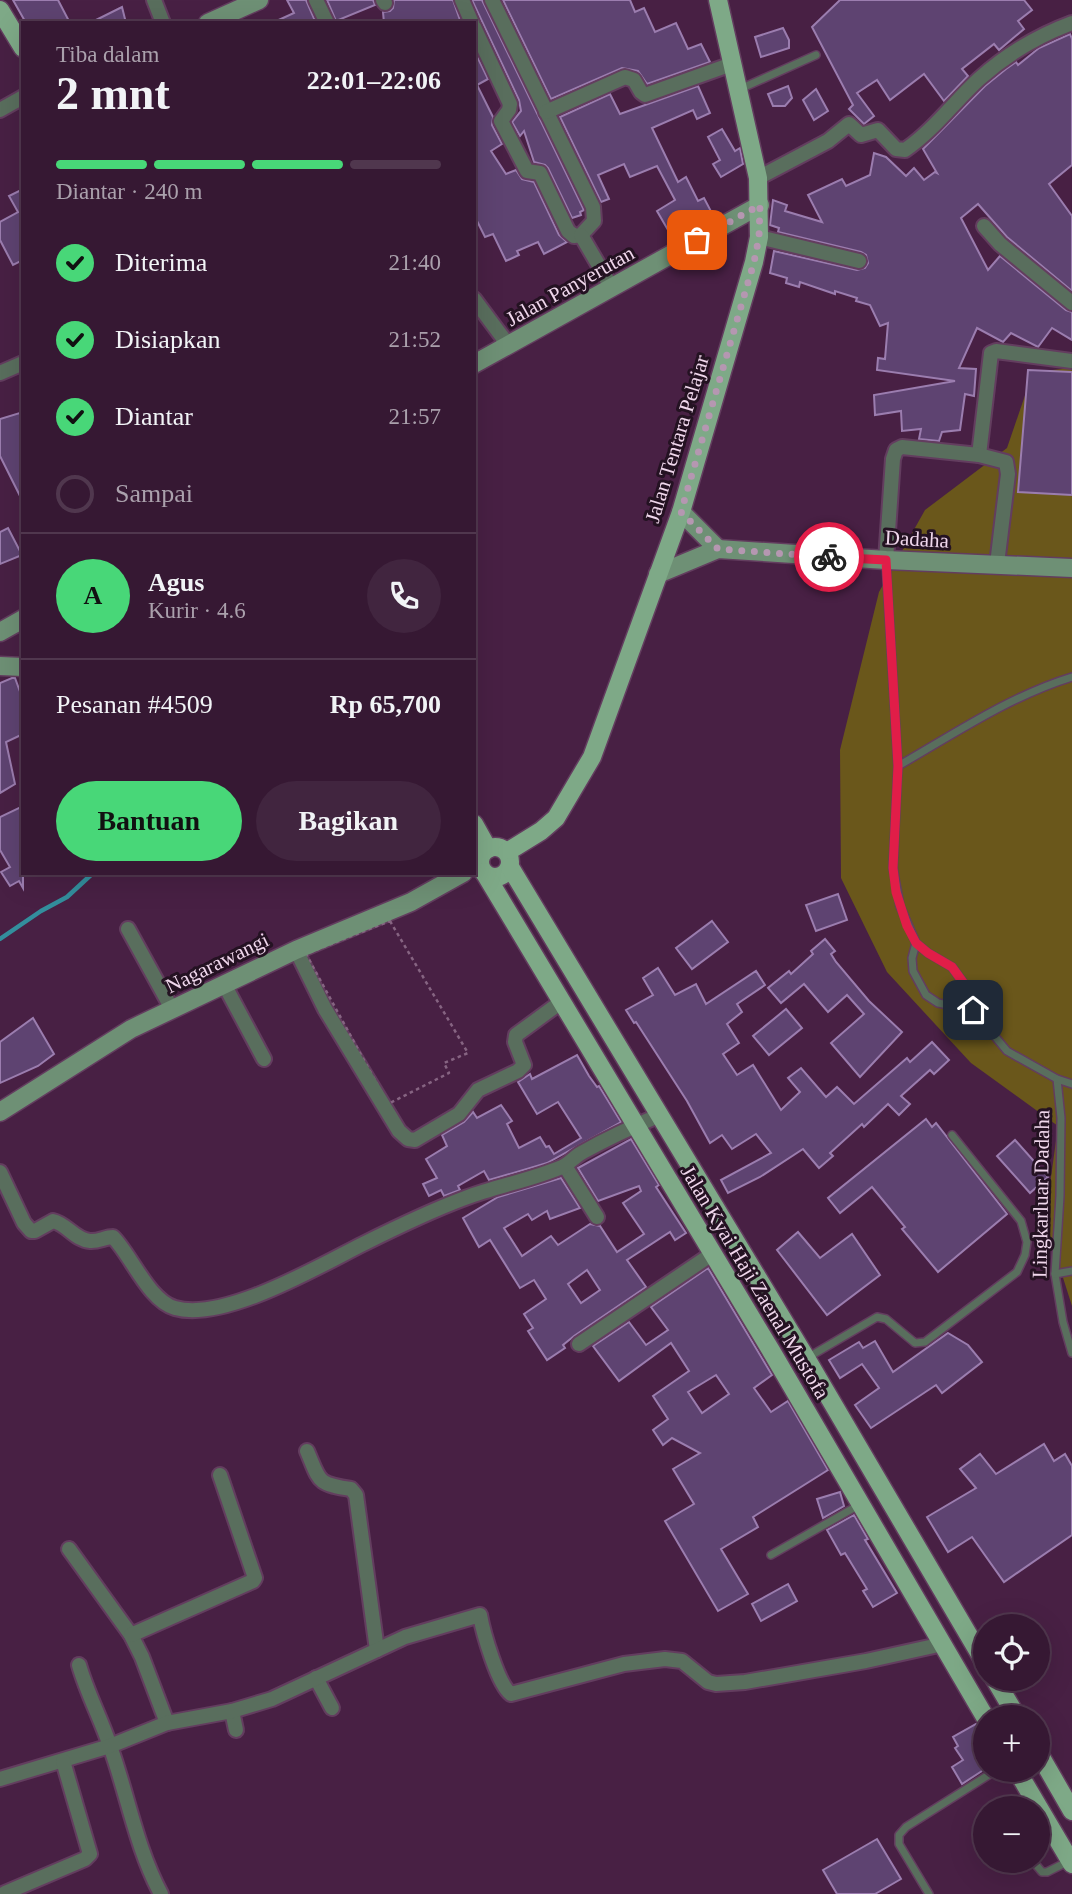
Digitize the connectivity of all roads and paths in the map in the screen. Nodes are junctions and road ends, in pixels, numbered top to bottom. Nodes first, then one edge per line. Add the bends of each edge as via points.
1 (155, 0) edge
2 (259, 0) edge
3 (316, 0) edge
4 (462, 0) edge
5 (492, 0) edge
6 (718, 0) edge
7 (0, 10) edge
8 (219, 15) edge
9 (162, 21) edge
10 (326, 21) edge
11 (471, 21) edge
12 (1072, 23) edge
13 (476, 31) edge
14 (21, 45) edge
15 (816, 55) dead end
16 (732, 64) junction
17 (739, 90) junction
18 (21, 98) edge
19 (0, 110) edge
20 (546, 112) junction
21 (758, 178) junction
22 (760, 205) junction
23 (984, 226) dead end
24 (581, 235) junction
25 (759, 237) junction
26 (859, 261) dead end
27 (612, 288) junction
28 (476, 302) edge
29 (1072, 303) edge
30 (509, 346) junction
31 (1072, 361) edge
32 (476, 363) edge
33 (21, 364) edge
34 (0, 373) edge
35 (979, 455) junction
36 (681, 512) junction
37 (718, 549) junction
38 (886, 560) junction
39 (997, 564) junction
40 (1072, 568) edge
41 (658, 574) junction
42 (21, 620) edge
43 (0, 632) edge
44 (0, 666) edge
45 (21, 667) edge
46 (1072, 677) edge
47 (898, 766) junction
48 (476, 834) edge
49 (508, 860) junction
50 (482, 863) edge
51 (459, 875) edge
52 (128, 929) dead end
53 (916, 943) junction
54 (296, 950) junction
55 (224, 984) junction
56 (561, 1002) junction
57 (172, 1009) junction
58 (973, 1010) junction
59 (264, 1059) dead end
60 (1057, 1079) junction
61 (1072, 1084) edge
62 (388, 1104) joint
63 (0, 1112) edge
64 (660, 1115) junction
65 (635, 1126) junction
66 (952, 1135) dead end
67 (565, 1166) junction
68 (0, 1172) edge
69 (597, 1217) dead end
70 (712, 1254) junction
71 (1072, 1271) edge
72 (1055, 1274) junction
73 (796, 1341) junction
74 (579, 1344) dead end
75 (1072, 1353) edge
76 (773, 1354) junction
77 (806, 1358) junction
78 (307, 1451) dead end
79 (220, 1475) dead end
80 (860, 1504) junction
81 (69, 1549) dead end
82 (771, 1555) dead end
83 (932, 1572) junction
84 (906, 1583) junction
85 (131, 1635) junction
86 (973, 1642) edge
87 (943, 1644) junction
88 (377, 1650) junction
89 (79, 1665) dead end
90 (316, 1678) junction
91 (978, 1705) edge
92 (332, 1708) dead end
93 (232, 1711) junction
94 (167, 1723) junction
95 (236, 1730) dead end
96 (110, 1746) junction
97 (63, 1761) junction
98 (1050, 1773) edge
99 (0, 1779) edge
100 (977, 1782) edge
101 (1072, 1811) edge
102 (1072, 1821) edge
103 (1050, 1826) edge
104 (1053, 1830) junction
105 (1071, 1862) edge
106 (1050, 1871) edge
107 (4, 1890) edge
108 (161, 1894) edge
109 (929, 1894) edge

1 - 9 street
2 - 8 street
3 - 10 street
4 - 11 street
5 - 20 street
6 - 16 main road, Jalan Tentara Pelajar
7 - 14 main road
12 - 21 street via 1020,46 905,150 896,149 878,130 861,135 851,124
13 - 24 street via 510,104 501,121 527,171 540,173 568,230
15 - 17 lane
16 - 17 main road, Jalan Tentara Pelajar
16 - 20 street via 645,95 626,76
17 - 21 main road, Jalan Tentara Pelajar
18 - 19 street
20 - 24 street via 593,207 594,220
21 - 22 main road, Jalan Tentara Pelajar
22 - 25 main road, Jalan Tentara Pelajar
22 - 27 street, Jalan Panyerutan
23 - 29 street
24 - 27 street
25 - 26 street
25 - 36 main road, Jalan Tentara Pelajar
27 - 30 street, Jalan Panyerutan
28 - 30 street
30 - 32 street, Jalan Panyerutan
31 - 35 street via 991,353
33 - 34 street
35 - 38 street via 897,448
35 - 39 street via 1002,459 1007,466
36 - 37 street
36 - 41 main road, Jalan Tentara Pelajar
37 - 38 street, Dadaha
37 - 41 street, Dadaha
38 - 39 street, Dadaha
38 - 47 lane
39 - 40 street, Dadaha
41 - 49 main road, Jalan Tentara Pelajar via 592,757 556,818
42 - 43 street
44 - 45 street
46 - 47 lane via 1037,689
47 - 53 lane via 893,868 900,906
48 - 50 main road, Jalan Kyai Haji Zaenal Mustofa
49 - 50 main road via 500,847
49 - 50 main road via 501,876 495,877
49 - 64 main road, Jalan Kyai Haji Zaenal Mustofa
50 - 56 main road, Jalan Kyai Haji Zaenal Mustofa
51 - 54 street, Nagarawangi via 411,902
52 - 57 street
53 - 58 lane, Lingkarluar Dadaha via 952,967 965,985
53 - 58 lane via 913,971 926,995 938,1003
54 - 55 street, Nagarawangi
54 - 56 street via 337,1030 408,1139 415,1140 459,1114 478,1090 518,1071 524,1065 514,1042 516,1035
55 - 57 street, Nagarawangi
55 - 59 street
56 - 65 main road, Jalan Kyai Haji Zaenal Mustofa
57 - 63 street, Nagarawangi via 131,1029
58 - 60 lane, Lingkarluar Dadaha via 1007,1051
60 - 61 lane
60 - 72 lane, Lingkarluar Dadaha via 1061,1118
62 - 62 path via 449,1073 444,1063 468,1053 390,922 306,954
64 - 65 street
64 - 73 main road, Jalan Kyai Haji Zaenal Mustofa
65 - 67 street via 580,1153
65 - 70 main road, Jalan Kyai Haji Zaenal Mustofa
66 - 77 lane via 1021,1221 1027,1242 1017,1272 925,1342 915,1343 877,1317
67 - 68 street via 466,1197 254,1296 187,1310 158,1297 113,1237 81,1239 53,1221 31,1231
67 - 69 street
70 - 74 street
70 - 76 main road, Jalan Kyai Haji Zaenal Mustofa
71 - 72 lane
72 - 75 lane, Lingkarluar Dadaha
73 - 76 main road
73 - 77 main road, Jalan Kyai Haji Zaenal Mustofa
76 - 80 main road, Jalan Kyai Haji Zaenal Mustofa
77 - 83 main road, Jalan Kyai Haji Zaenal Mustofa
78 - 88 street via 322,1483 351,1489 356,1495
79 - 85 street via 255,1578
80 - 82 lane
80 - 84 main road, Jalan Kyai Haji Zaenal Mustofa
81 - 85 street
83 - 84 main road
83 - 86 main road, Jalan Kyai Haji Zaenal Mustofa
84 - 87 main road, Jalan Kyai Haji Zaenal Mustofa
85 - 94 street
87 - 88 street via 716,1684 682,1661 624,1664 512,1694 504,1687 480,1615
87 - 91 main road, Jalan Kyai Haji Zaenal Mustofa
88 - 90 street
89 - 96 street
90 - 92 street
90 - 93 street
93 - 94 street
93 - 95 street
94 - 96 street
96 - 97 street
96 - 108 street via 135,1833
97 - 99 street
97 - 107 street via 90,1854
98 - 101 main road
100 - 109 lane via 899,1835 899,1844
102 - 104 main road
103 - 104 main road
104 - 105 main road
105 - 106 lane

